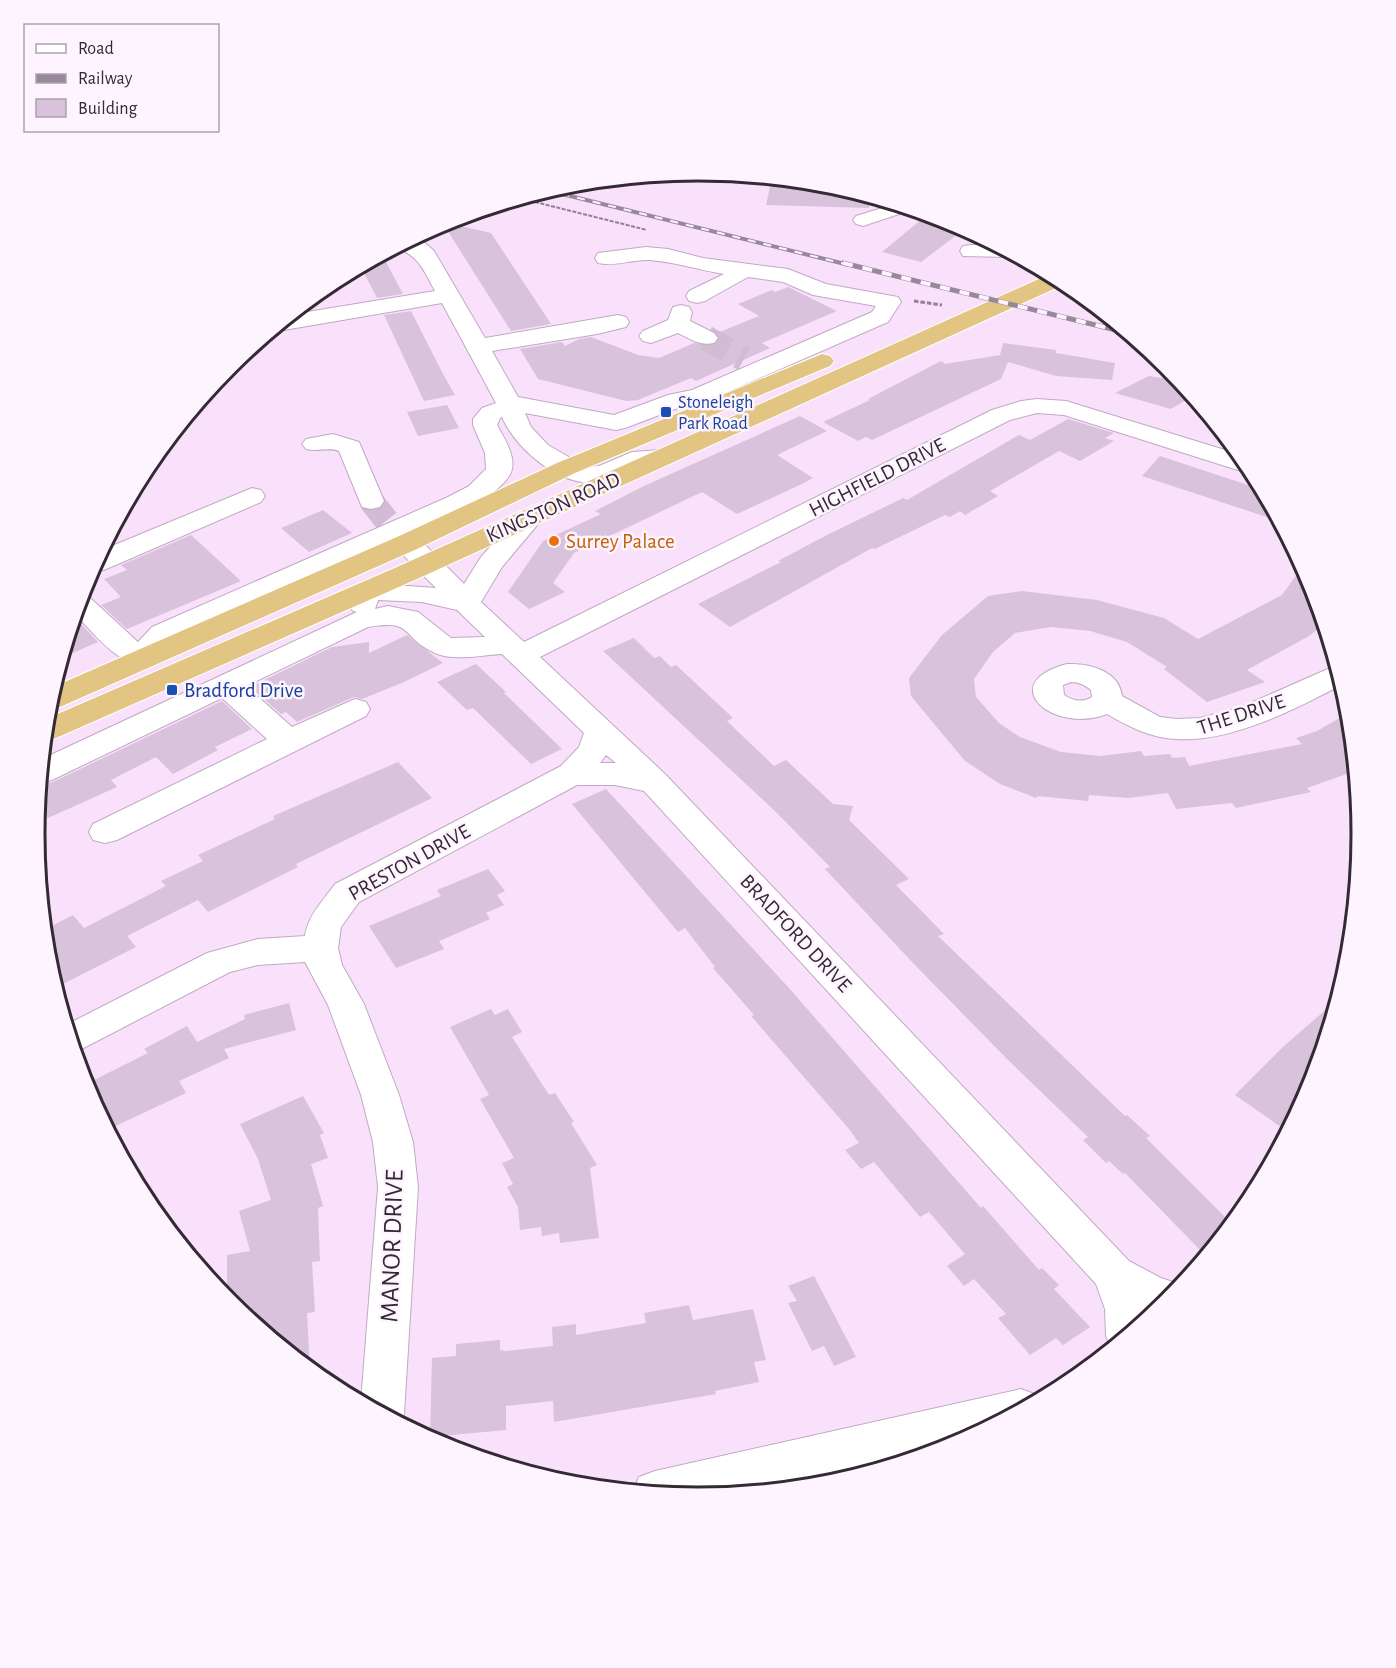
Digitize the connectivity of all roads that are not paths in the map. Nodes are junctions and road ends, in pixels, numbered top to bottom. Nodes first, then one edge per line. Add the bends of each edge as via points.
1 (892, 211) edge
2 (863, 220) dead end
3 (413, 246) edge
4 (971, 251) dead end
5 (993, 251) edge
6 (606, 258) dead end
7 (742, 269) junction
8 (1032, 273) edge
9 (1048, 283) edge
10 (448, 295) junction
11 (686, 311) junction
12 (293, 321) edge
13 (616, 331) dead end
14 (651, 336) dead end
15 (706, 338) tunnel mouth
16 (481, 352) junction
17 (516, 405) junction
18 (315, 444) dead end
19 (662, 458) junction
20 (1234, 461) edge
21 (566, 468) junction
22 (252, 496) dead end
23 (371, 501) tunnel mouth
24 (531, 517) junction
25 (407, 543) junction
26 (106, 559) edge
27 (427, 564) junction
28 (466, 603) junction
29 (363, 605) junction
30 (86, 609) edge
31 (515, 650) junction
32 (144, 658) junction
33 (1332, 678) edge
34 (225, 684) junction
35 (61, 695) edge
36 (1107, 700) dead end
37 (355, 709) dead end
38 (55, 727) edge
39 (600, 731) junction
40 (289, 742) junction
41 (49, 768) edge
42 (572, 774) junction
43 (654, 782) junction
44 (105, 832) dead end
45 (320, 948) junction
46 (77, 1036) edge
47 (1114, 1274) junction
48 (1160, 1296) edge
49 (1127, 1327) edge
50 (383, 1406) edge
51 (994, 1416) edge
52 (683, 1487) edge

1 - 2 street
3 - 10 street via 426,256
4 - 5 street
6 - 7 street via 646,253
7 - 11 street
7 - 17 street via 788,276 821,290 890,302 880,317 752,364 698,396 616,423
8 - 21 highway, KINGSTON ROAD
9 - 19 highway, KINGSTON ROAD
10 - 12 street
10 - 16 street
11 - 14 street
11 - 15 street
13 - 16 street via 591,328
16 - 17 street via 500,355
17 - 21 street via 520,430 528,441
17 - 32 street via 485,418 498,453 499,470 478,492 162,633
18 - 23 street via 334,441 350,447
19 - 21 street via 632,460 592,475 576,474
19 - 24 highway, KINGSTON ROAD
20 - 31 street, HIGHFIELD DRIVE via 1066,408 1022,408
21 - 25 highway, KINGSTON ROAD
22 - 26 street
24 - 27 highway, KINGSTON ROAD
24 - 28 street via 491,563
25 - 27 street, BRADFORD DRIVE
25 - 32 highway, KINGSTON ROAD
27 - 28 street, BRADFORD DRIVE
27 - 29 highway, KINGSTON ROAD
28 - 29 street via 422,594
28 - 31 street, BRADFORD DRIVE
29 - 31 street via 408,618 443,646
29 - 34 street
29 - 38 highway, KINGSTON ROAD
30 - 32 street via 127,648
31 - 39 street, BRADFORD DRIVE
32 - 35 highway, KINGSTON ROAD
33 - 36 street, THE DRIVE via 1300,695 1214,727 1185,731 1155,726
34 - 40 street
34 - 41 street
37 - 40 street
39 - 42 street, PRESTON DRIVE via 593,751
39 - 43 street, BRADFORD DRIVE
40 - 44 street
42 - 43 street, PRESTON DRIVE via 615,774
42 - 45 street, PRESTON DRIVE via 347,893 324,924
43 - 47 street, BRADFORD DRIVE
45 - 46 street via 258,952 220,962
45 - 50 street, MANOR DRIVE via 324,966 345,1004 380,1095 393,1142 398,1187
47 - 48 street, BRADFORD DRIVE
47 - 49 street, BRADFORD DRIVE via 1126,1309
51 - 52 street

